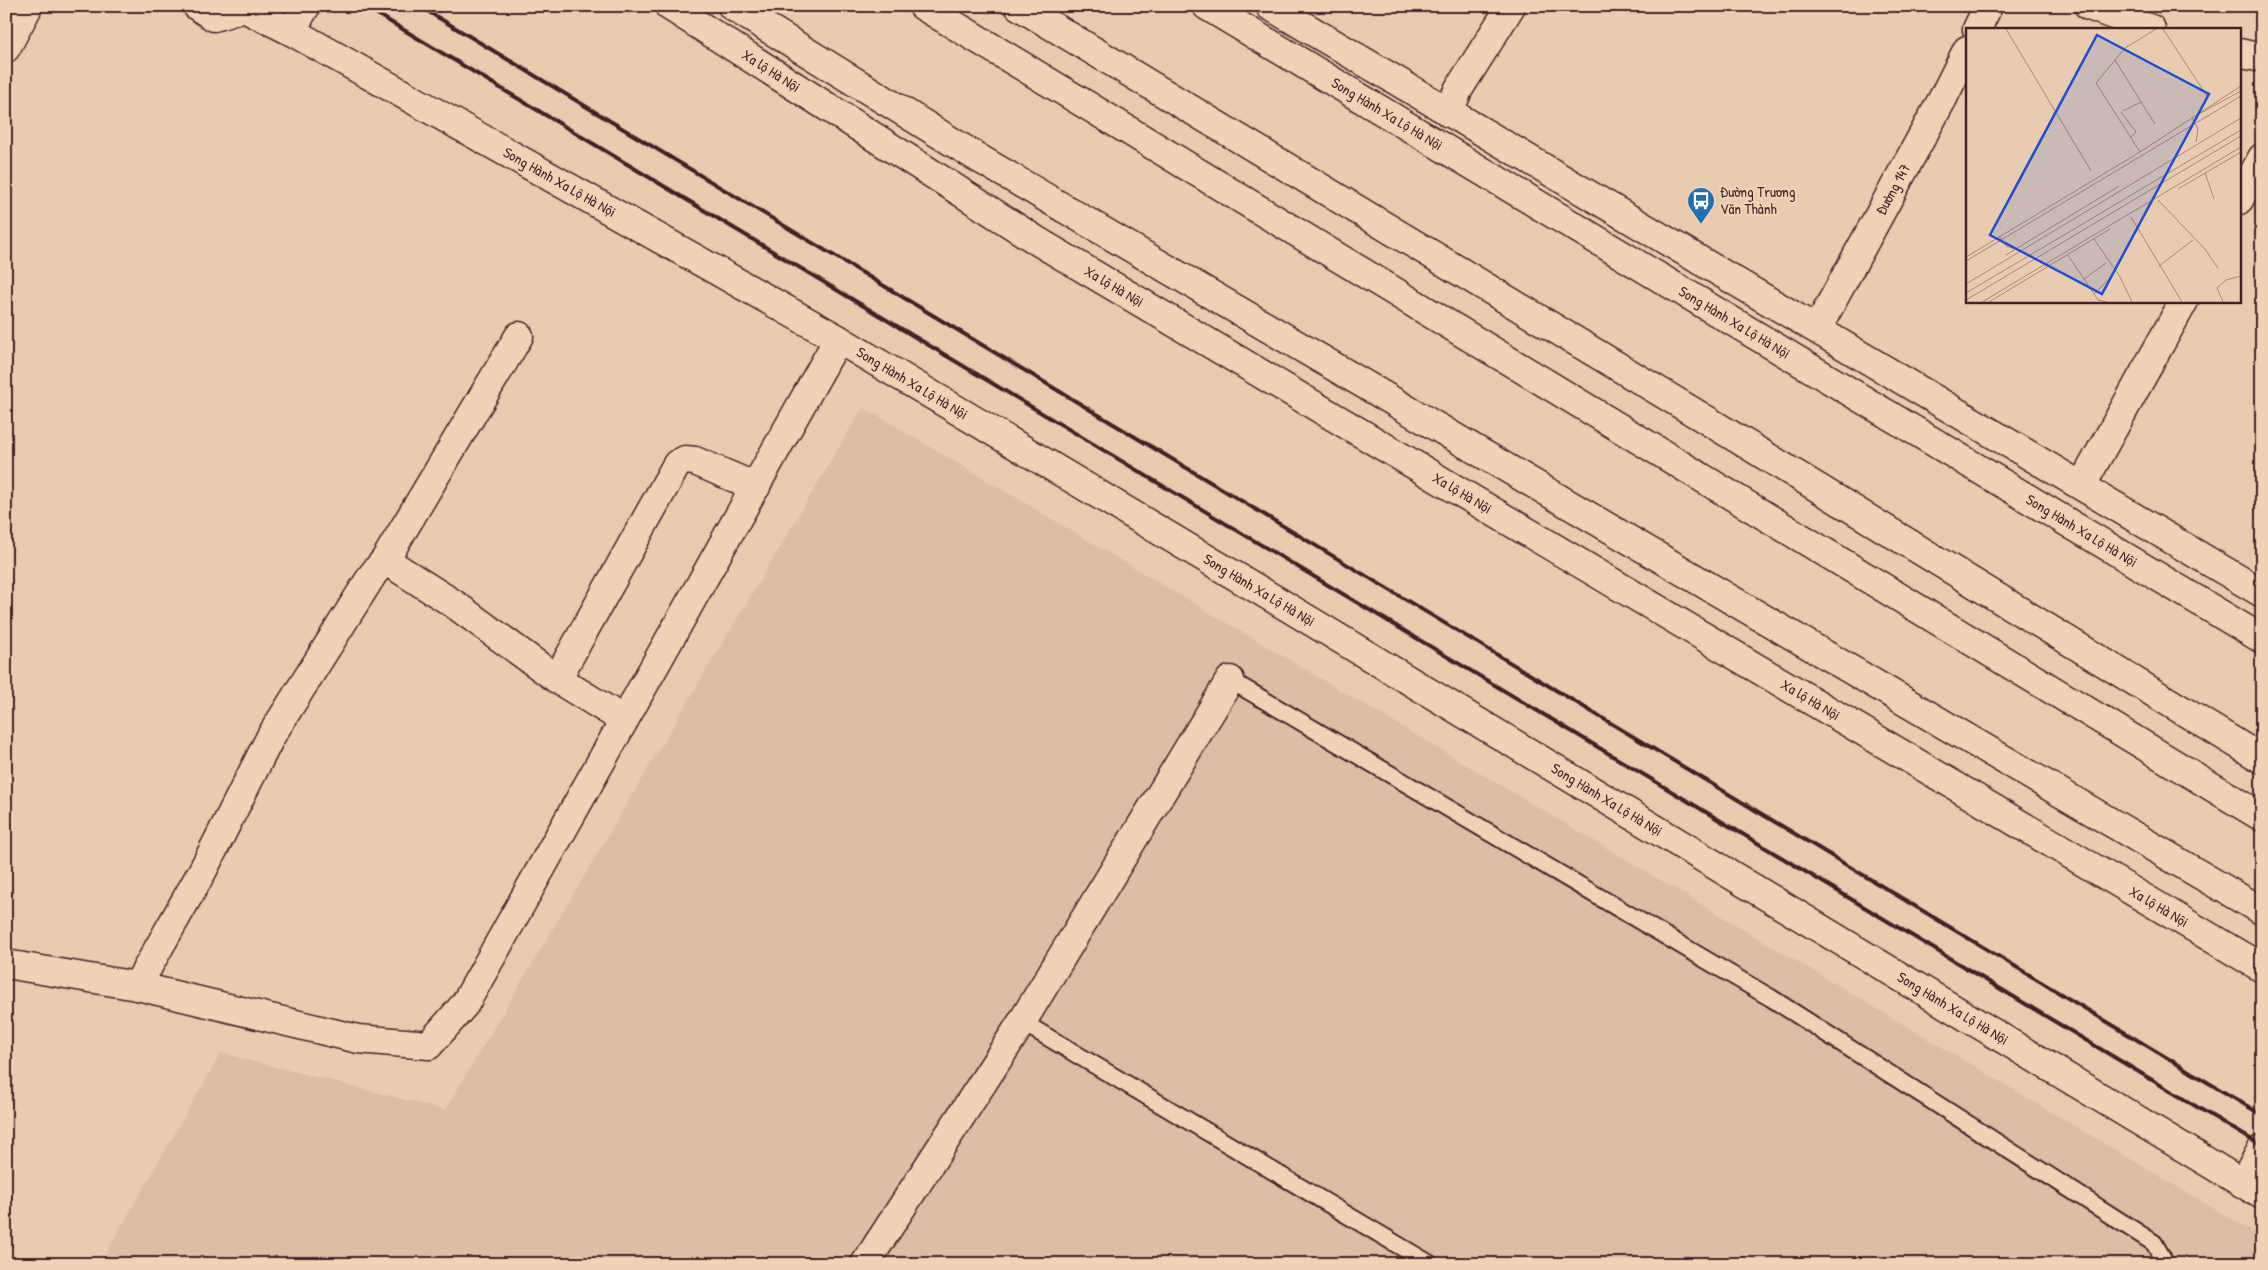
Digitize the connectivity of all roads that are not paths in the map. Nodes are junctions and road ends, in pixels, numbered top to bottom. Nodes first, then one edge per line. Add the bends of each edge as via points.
1 (198, 6) edge
2 (306, 6) edge
3 (669, 6) edge
4 (732, 6) edge
5 (923, 6) edge
6 (1019, 6) edge
7 (1207, 6) edge
8 (1270, 6) edge
9 (1511, 6) edge
10 (1988, 6) edge
11 (2089, 6) edge
12 (244, 7) edge
13 (27, 9) dead end
14 (1977, 28) edge
15 (2148, 28) edge
16 (291, 31) junction
17 (6, 48) edge
18 (1966, 52) edge
19 (2240, 53) edge
20 (2262, 58) edge
21 (1449, 113) junction
22 (1434, 144) junction
23 (980, 158) junction
24 (2262, 158) edge
25 (2240, 198) edge
26 (1039, 242) junction
27 (2183, 302) edge
28 (1817, 329) junction
29 (518, 336) dead end
30 (838, 339) junction
31 (2082, 485) junction
32 (756, 487) junction
33 (385, 560) junction
34 (2262, 593) edge
35 (2262, 639) edge
36 (557, 679) junction
37 (1230, 680) joint
38 (624, 720) junction
39 (2262, 759) edge
40 (2262, 817) edge
41 (2262, 912) edge
42 (6, 964) edge
43 (2262, 968) edge
44 (137, 986) junction
45 (1022, 1022) junction
46 (2262, 1149) edge
47 (2252, 1190) edge
48 (865, 1264) edge
49 (1430, 1264) edge
50 (2163, 1264) edge

1 - 12 main road, Song Hành Xa Lộ Hà Nội via 214,17
2 - 16 main road
3 - 26 main road, Xa lộ Hà Nội
4 - 23 main road
5 - 40 main road
6 - 39 main road
7 - 22 main road, Song Hành Xa Lộ Hà Nội
8 - 21 main road
9 - 21 main road via 1458,90
10 - 14 main road
11 - 15 main road
12 - 16 main road, Song Hành Xa Lộ Hà Nội
13 - 17 main road
16 - 30 main road, Song Hành Xa Lộ Hà Nội
18 - 28 main road, Đường 147
19 - 20 main road
21 - 22 main road
21 - 28 main road
22 - 35 main road, Song Hành Xa Lộ Hà Nội
23 - 26 main road
23 - 41 main road
24 - 25 main road
26 - 43 main road, Xa lộ Hà Nội
27 - 31 main road
28 - 31 main road
29 - 33 main road
30 - 32 main road
30 - 47 main road, Song Hành Xa Lộ Hà Nội
31 - 34 main road
32 - 36 main road via 695,461 677,464
32 - 38 main road
33 - 36 main road via 454,604
33 - 44 main road via 271,736 203,870
36 - 38 main road
37 - 45 main road
37 - 50 lane via 1771,998 2154,1243
38 - 44 main road via 465,1004 429,1045 358,1039
42 - 44 main road
45 - 48 main road
45 - 49 lane
46 - 47 main road

